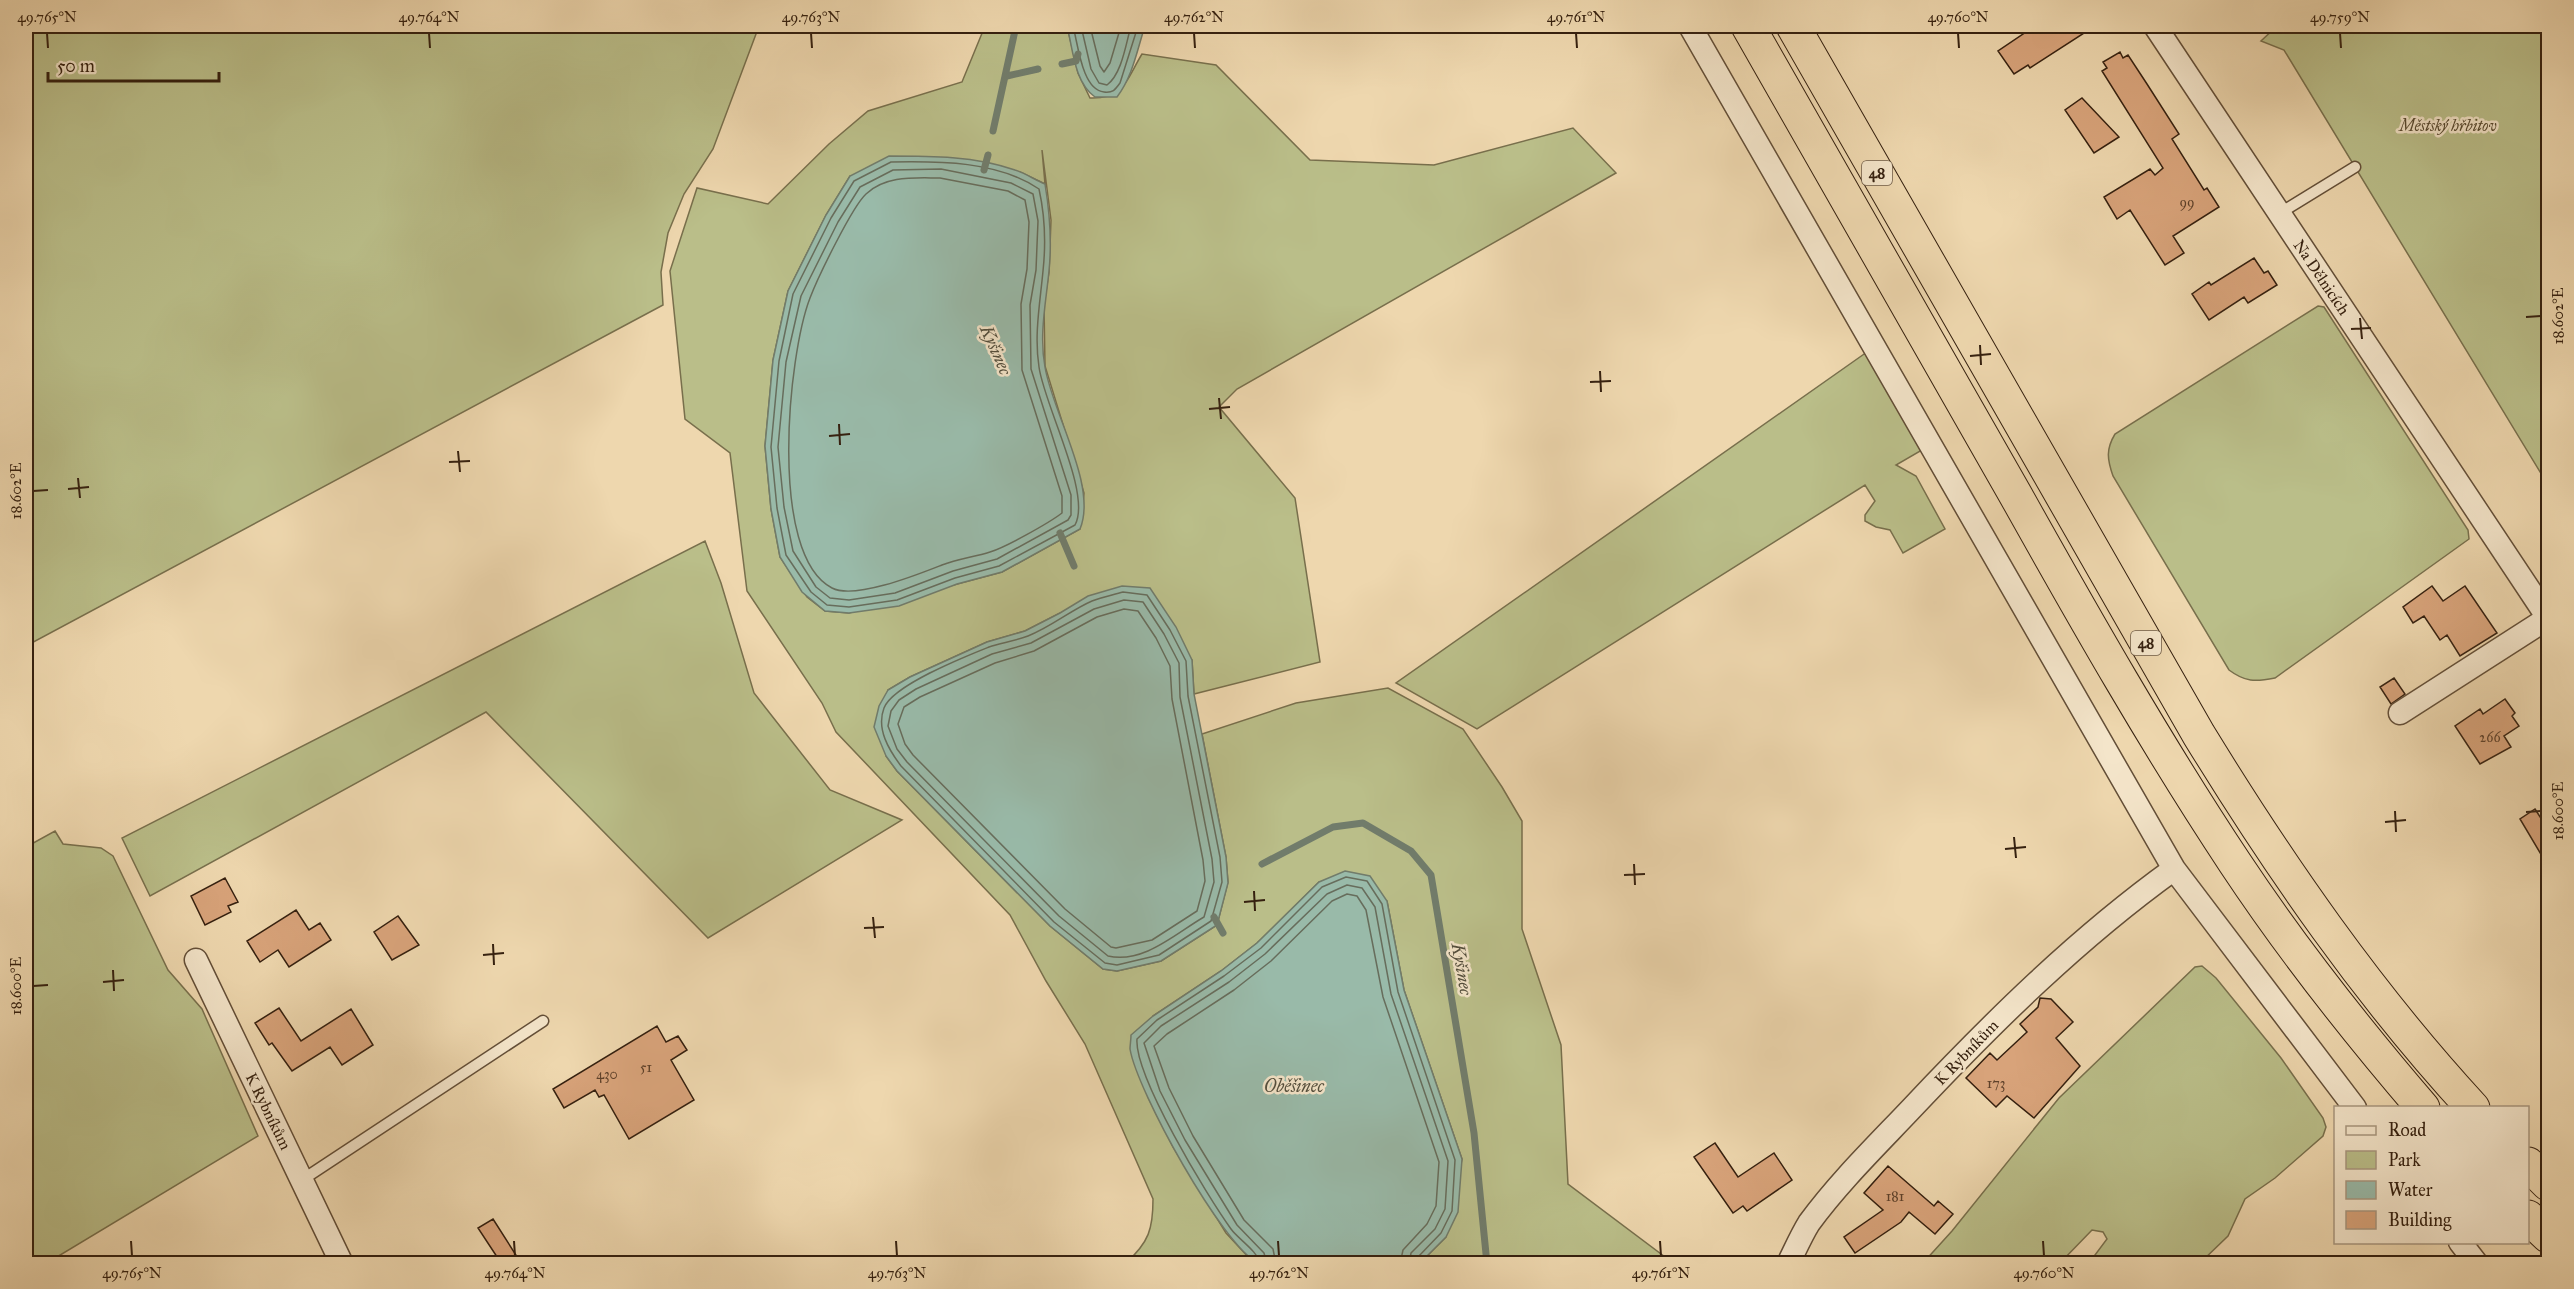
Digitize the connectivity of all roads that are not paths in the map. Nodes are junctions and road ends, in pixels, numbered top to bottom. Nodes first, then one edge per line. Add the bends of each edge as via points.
1 (1690, 26) edge
2 (1748, 26) edge
3 (1793, 26) edge
4 (2155, 26) edge
5 (2355, 167) dead end
6 (2280, 213) junction
7 (2547, 613) edge
8 (2400, 713) dead end
9 (2174, 869) junction
10 (196, 960) dead end
11 (543, 1021) dead end
12 (2354, 1106) edge
13 (2422, 1106) edge
14 (2472, 1106) edge
15 (2529, 1165) edge
16 (302, 1179) junction
17 (2548, 1185) edge
18 (2529, 1217) edge
19 (2548, 1236) edge
20 (2462, 1244) edge
21 (342, 1263) edge
22 (1788, 1263) edge
23 (2477, 1263) edge

1 - 9 street
2 - 13 highway, 48 via 2176,772 2307,965
3 - 14 highway, 48 via 2242,806 2371,988
4 - 6 street, Na Dělnicích
5 - 6 lane
6 - 7 street, Na Dělnicích
7 - 8 street
9 - 12 street
9 - 22 street, K Rybníkům via 2122,908 2014,1002 1857,1166 1809,1224
10 - 16 street, K Rybníkům
11 - 16 lane
15 - 17 highway
16 - 21 street, K Rybníkům
18 - 19 highway
20 - 23 street

